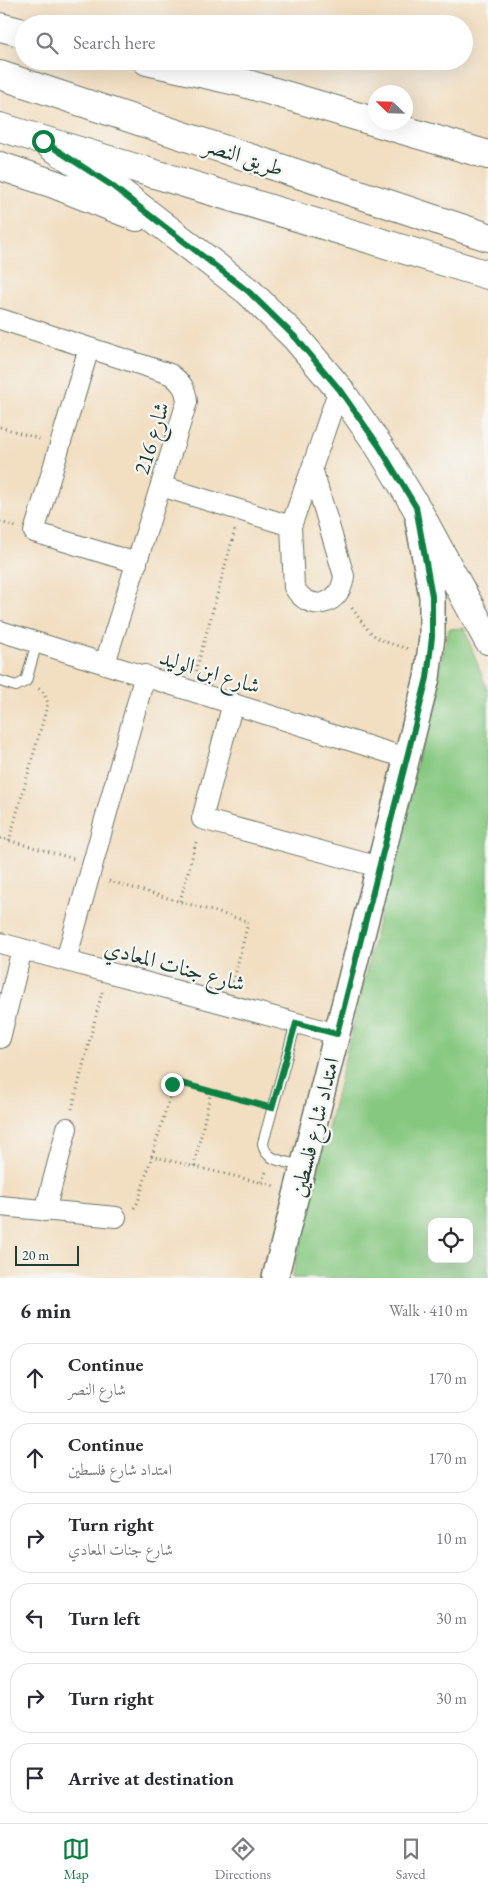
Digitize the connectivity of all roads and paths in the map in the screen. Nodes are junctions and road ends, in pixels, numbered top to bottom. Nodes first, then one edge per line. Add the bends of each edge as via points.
1 (0, 27) edge
2 (15, 31) edge
3 (187, 70) edge
4 (0, 75) edge
5 (368, 120) edge
6 (0, 128) edge
7 (403, 130) edge
8 (43, 141) junction
9 (488, 155) edge
10 (0, 166) edge
11 (166, 229) junction
12 (488, 237) edge
13 (488, 275) edge
14 (0, 319) edge
15 (89, 348) junction
16 (339, 389) junction
17 (0, 427) edge
18 (60, 445) junction
19 (312, 468) junction
20 (161, 486) junction
21 (416, 507) junction
22 (240, 510) junction
23 (291, 526) junction
24 (137, 563) junction
25 (340, 591) junction
26 (0, 631) edge
27 (488, 640) edge
28 (37, 642) junction
29 (430, 655) junction
30 (105, 663) junction
31 (145, 676) junction
32 (26, 681) junction
33 (0, 682) edge
34 (191, 690) junction
35 (233, 703) junction
36 (406, 758) junction
37 (202, 819) junction
38 (0, 838) edge
39 (9, 841) junction
40 (379, 866) junction
41 (91, 869) junction
42 (180, 901) junction
43 (0, 943) edge
44 (22, 949) junction
45 (66, 960) junction
46 (107, 972) junction
47 (228, 1004) junction
48 (296, 1023) junction
49 (337, 1034) junction
50 (0, 1038) edge
51 (211, 1091) junction
52 (272, 1108) junction
53 (67, 1128) joint
54 (152, 1156) junction
55 (194, 1166) junction
56 (304, 1166) junction
57 (297, 1192) junction
58 (0, 1206) edge
59 (45, 1210) junction
60 (116, 1217) joint
61 (275, 1278) edge

1 - 2 main road
3 - 5 main road via 241,82
4 - 12 main road, طريق النصر
6 - 8 main road, طريق النصر
7 - 9 main road
8 - 11 main road via 111,185
8 - 13 main road, طريق النصر
10 - 11 main road
11 - 16 main road via 249,292 296,338
14 - 15 street, شارع 216
15 - 18 street
15 - 20 street, شارع 216 via 170,374 186,390 188,402
16 - 19 street
16 - 21 main road
17 - 18 path
18 - 24 street via 34,532
19 - 23 street
19 - 25 street via 342,568
20 - 22 street
20 - 24 street, شارع 216
21 - 27 main road
21 - 29 street, امتداد شارع فلسطين via 432,596
22 - 23 street
22 - 34 path
23 - 25 street via 294,587 298,594 320,603 334,598
24 - 30 street, شارع 216
25 - 29 path via 373,637
26 - 28 street, شارع ابن الوليد
28 - 30 street, شارع ابن الوليد
28 - 32 lane
29 - 36 street, امتداد شارع فلسطين
30 - 31 street, شارع ابن الوليد
31 - 34 street, شارع ابن الوليد
31 - 41 street
32 - 33 lane via 16,686
32 - 39 path via 44,693 48,703
34 - 35 street, شارع ابن الوليد
35 - 36 street, شارع ابن الوليد
35 - 37 street
36 - 40 street, امتداد شارع فلسطين
37 - 40 street
37 - 42 path
38 - 39 path
39 - 41 path
40 - 49 street, امتداد شارع فلسطين
41 - 42 path
41 - 45 street
42 - 47 path via 247,921
43 - 44 street, شارع جنات المعادي
44 - 45 street, شارع جنات المعادي
44 - 50 street
45 - 46 street, شارع جنات المعادي
46 - 47 street, شارع جنات المعادي
46 - 53 path
47 - 48 street, شارع جنات المعادي
48 - 49 street, شارع جنات المعادي
48 - 52 lane
49 - 56 street, امتداد شارع فلسطين
51 - 52 path
51 - 54 path via 177,1082 172,1084
51 - 55 path
52 - 56 lane via 263,1143 265,1152 272,1158
53 - 59 street
54 - 55 path
54 - 60 path via 135,1208
55 - 57 path
56 - 57 street, امتداد شارع فلسطين
57 - 61 street, امتداد شارع فلسطين
58 - 59 street
59 - 60 street

